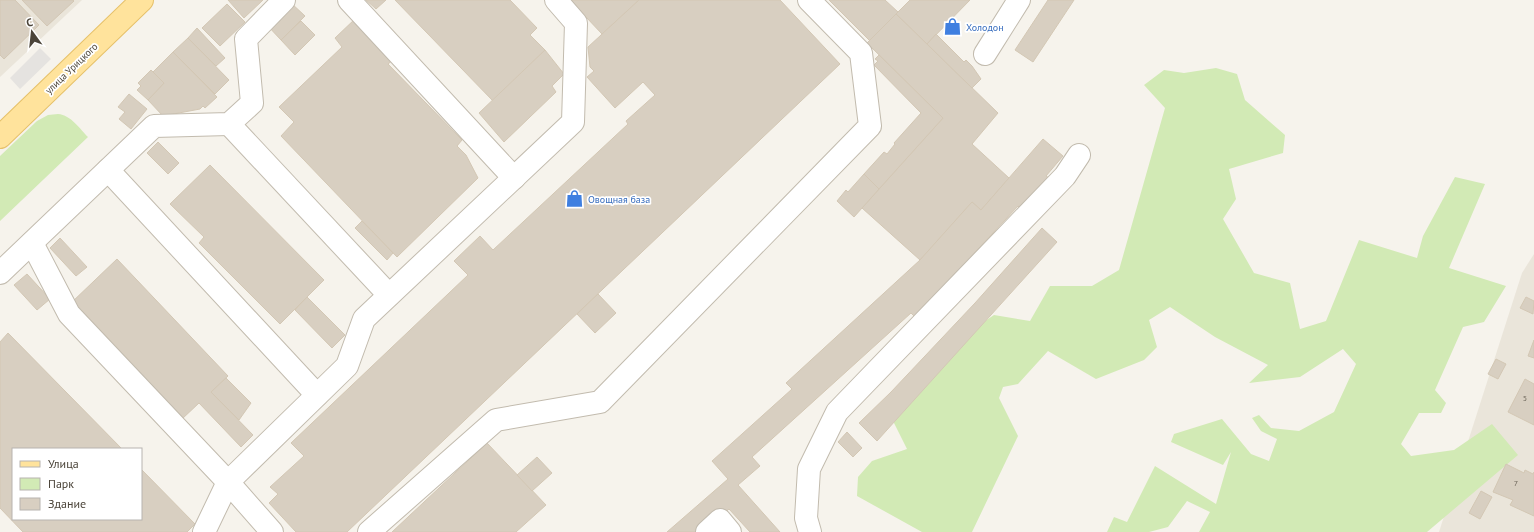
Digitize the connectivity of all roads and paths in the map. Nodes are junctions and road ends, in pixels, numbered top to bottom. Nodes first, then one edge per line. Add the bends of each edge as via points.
1 (142, 0) edge
2 (284, 0) edge
3 (349, 0) edge
4 (556, 0) edge
5 (809, 0) edge
6 (1019, 0) edge
7 (985, 54) dead end
8 (229, 124) junction
9 (0, 137) edge
10 (1080, 155) dead end
11 (108, 170) junction
12 (514, 178) junction
13 (32, 243) junction
14 (0, 273) edge
15 (389, 295) junction
16 (317, 395) junction
17 (228, 482) junction
18 (204, 532) edge
19 (272, 532) edge
20 (369, 532) edge
21 (707, 532) edge
22 (730, 532) edge
23 (810, 532) edge

1 - 9 main road, улица Урицкого
2 - 8 lane via 246,39 252,102
3 - 12 lane
4 - 12 lane via 576,23 573,122
5 - 20 lane via 861,53 870,126 600,402 496,420
6 - 7 lane
8 - 11 lane via 154,126
8 - 15 lane
10 - 23 lane via 1065,176 836,412 809,468 806,518
11 - 13 lane
11 - 16 lane
12 - 15 lane
13 - 14 lane
13 - 17 lane via 69,314
15 - 16 lane via 364,319 347,366
16 - 17 lane
17 - 18 lane
17 - 19 lane
21 - 22 lane via 720,520

